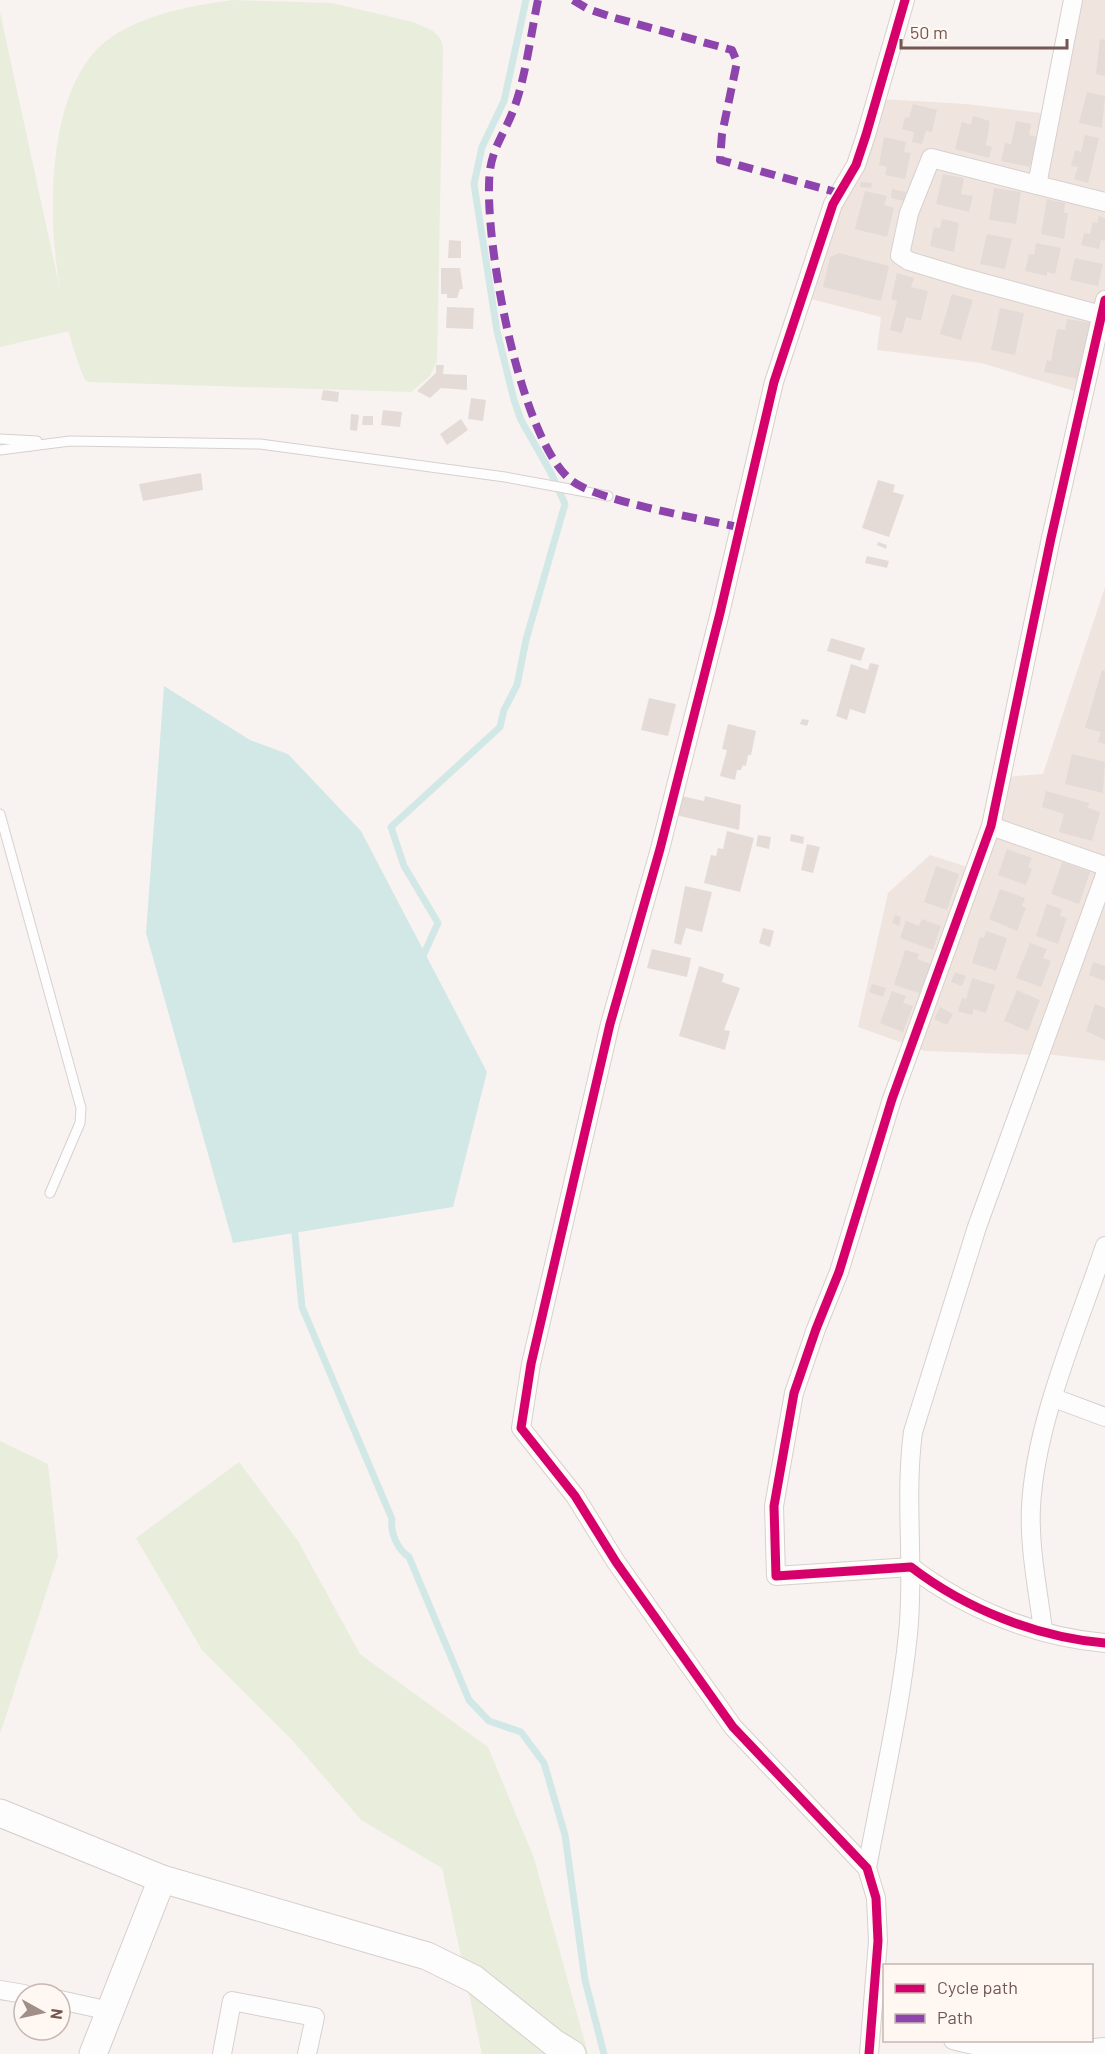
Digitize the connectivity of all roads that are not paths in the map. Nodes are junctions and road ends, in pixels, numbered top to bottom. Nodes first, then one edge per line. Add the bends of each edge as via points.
1 (905, 0) edge
2 (1073, 0) edge
3 (1037, 185) junction
4 (1105, 202) edge
5 (1103, 307) edge
6 (0, 439) edge
7 (69, 441) junction
8 (0, 450) edge
9 (608, 496) dead end
10 (0, 814) edge
11 (991, 826) junction
12 (1105, 866) edge
13 (1105, 874) edge
14 (50, 1193) dead end
15 (1105, 1246) edge
16 (1054, 1398) junction
17 (1105, 1417) edge
18 (910, 1567) junction
19 (1043, 1630) junction
20 (1105, 1643) edge
21 (0, 1813) edge
22 (867, 1868) junction
23 (162, 1879) junction
24 (72, 2003) edge
25 (110, 2011) junction
26 (877, 2020) edge
27 (959, 2042) edge
28 (1105, 2047) edge
29 (93, 2054) edge
30 (222, 2054) edge
31 (308, 2054) edge
32 (572, 2054) edge
33 (869, 2054) edge

1 - 22 street via 856,165 832,204 774,382 720,614 608,1035 531,1364 521,1428 575,1496 616,1562 733,1727
2 - 3 street
3 - 4 street
3 - 5 street via 931,158 909,213 900,255 965,278
5 - 11 street
6 - 7 lane
7 - 8 lane
7 - 9 lane via 260,444 505,477
10 - 14 lane via 81,1108 80,1122
11 - 12 street
11 - 18 street via 892,1099 839,1272 794,1393 774,1506 776,1576
13 - 18 street via 977,1227 913,1432 908,1465
15 - 16 street
16 - 17 street
16 - 19 street via 1039,1453 1031,1507
18 - 19 street via 991,1616
18 - 22 street via 908,1633
19 - 20 street via 1073,1640
21 - 23 street
22 - 26 street via 876,1898
23 - 25 street
23 - 32 street via 427,1956 474,1979
24 - 25 street
25 - 29 street
26 - 33 street
27 - 28 street via 978,2048 1048,2053
30 - 31 street via 232,2001 315,2017

